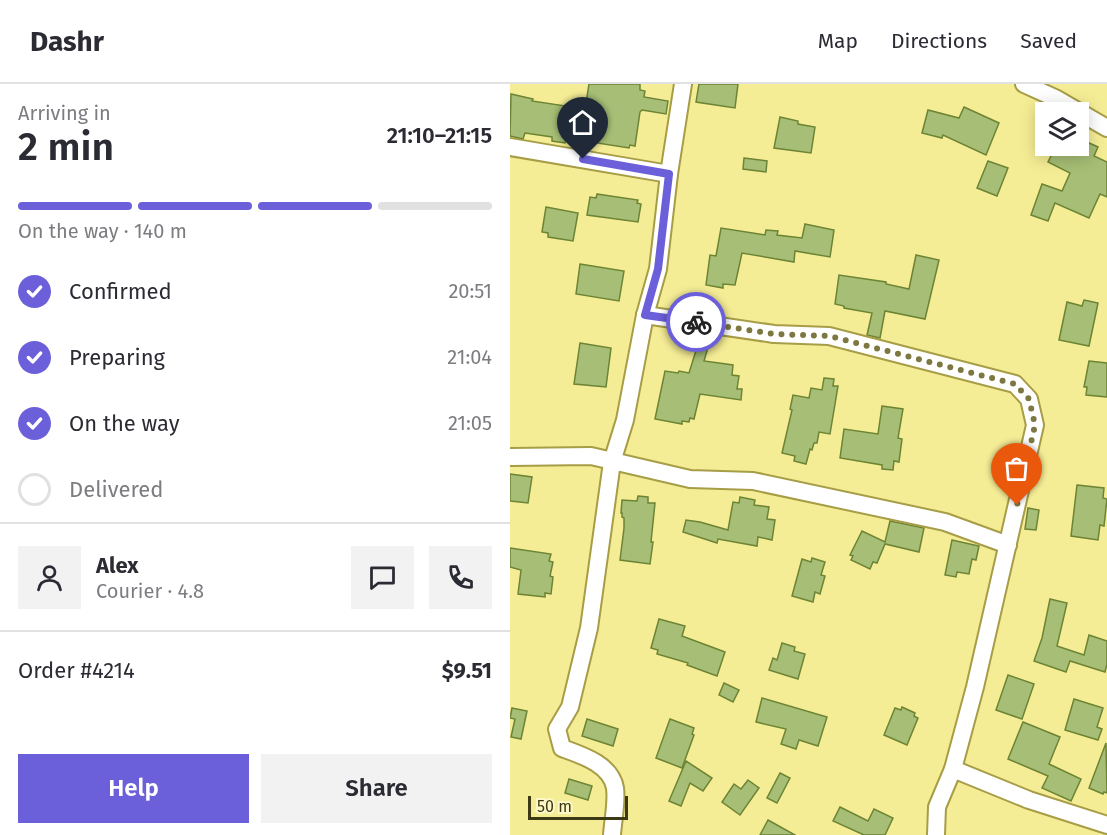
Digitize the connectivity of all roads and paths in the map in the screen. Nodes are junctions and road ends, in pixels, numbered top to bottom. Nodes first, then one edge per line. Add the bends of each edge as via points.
1 (683, 84) edge
2 (1024, 84) edge
3 (1107, 128) edge
4 (510, 147) edge
5 (669, 174) junction
6 (645, 315) junction
7 (510, 457) edge
8 (612, 462) junction
9 (1008, 545) junction
10 (953, 769) junction
11 (1107, 825) edge
12 (612, 835) edge
13 (936, 835) edge

1 - 5 street
2 - 3 street
4 - 5 street
5 - 6 street via 658,269
6 - 8 street
6 - 9 street via 774,334 829,336 1015,384 1029,399 1035,425
7 - 8 street via 591,456
8 - 9 street via 690,479 753,480 945,522
8 - 12 street via 589,628 570,707 557,729 562,748 603,767 615,787
9 - 10 street
10 - 11 street via 1029,800
10 - 13 street via 937,807

